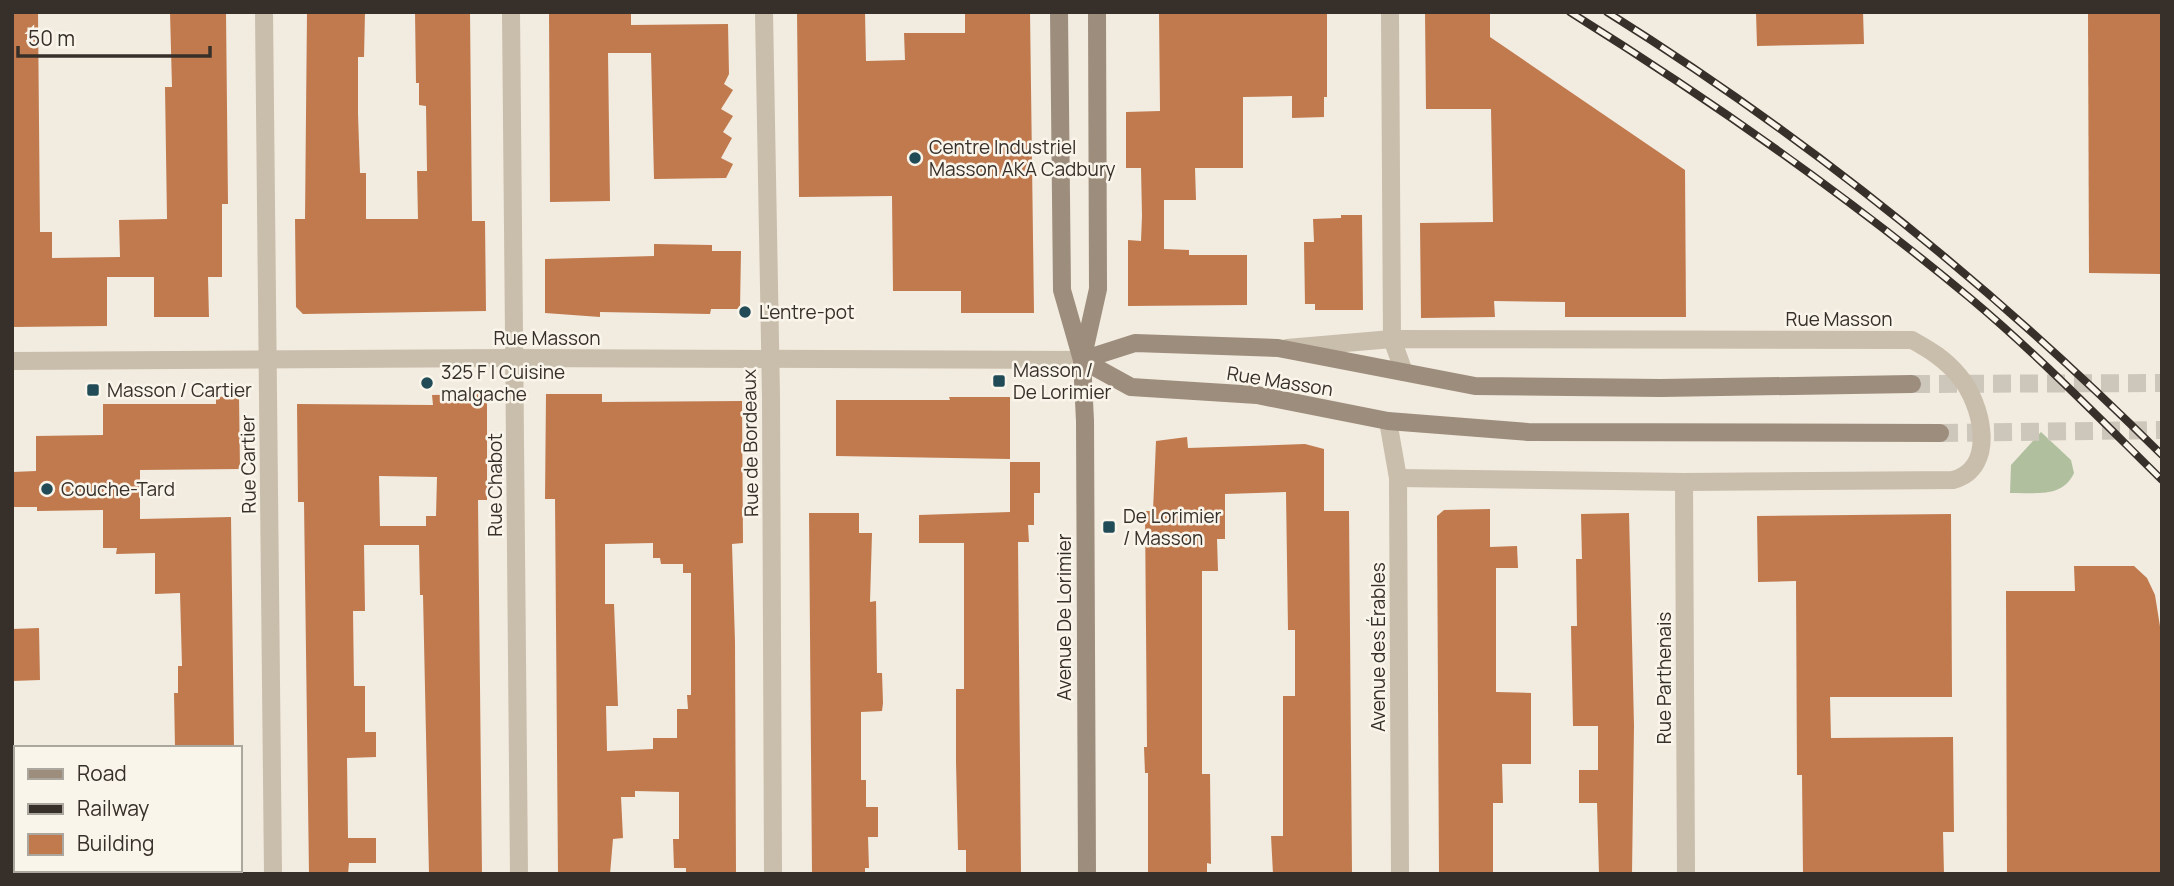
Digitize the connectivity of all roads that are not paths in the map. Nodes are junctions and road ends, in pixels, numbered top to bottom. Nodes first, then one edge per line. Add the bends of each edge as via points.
1 (264, 12) edge
2 (510, 12) edge
3 (764, 12) edge
4 (1059, 12) edge
5 (1097, 12) edge
6 (1390, 12) edge
7 (1392, 339) junction
8 (1278, 348) junction
9 (516, 358) junction
10 (267, 359) junction
11 (770, 360) junction
12 (1082, 360) junction
13 (12, 361) edge
14 (1404, 372) junction
15 (1912, 384) tunnel mouth
16 (1388, 421) junction
17 (1940, 433) tunnel mouth
18 (1398, 478) junction
19 (1684, 482) junction
20 (273, 874) edge
21 (519, 874) edge
22 (773, 874) edge
23 (1087, 874) edge
24 (1400, 874) edge
25 (1686, 874) edge

1 - 10 street, Rue Cartier
2 - 9 street, Rue Chabot
3 - 11 street, Rue de Bordeaux
4 - 12 street, Avenue De Lorimier via 1062,290
5 - 12 street, Avenue De Lorimier via 1098,289
6 - 7 street
7 - 8 street, Rue Masson
7 - 14 street
7 - 19 street, Rue Masson via 1912,340 1940,355 1961,377 1977,405 1982,444 1977,466 1968,476 1953,480
8 - 12 street, Rue Masson via 1135,343
8 - 14 street, Rue Masson
9 - 10 street, Rue Masson
9 - 11 street, Rue Masson
9 - 21 street, Rue Chabot
10 - 13 street, Rue Masson
10 - 20 street, Rue Cartier
11 - 12 street, Rue Masson
11 - 22 street, Rue de Bordeaux
12 - 16 street, Rue Masson via 1131,387 1257,395
12 - 23 street, Avenue De Lorimier
14 - 15 street, Rue Masson via 1475,386
16 - 17 street, Rue Masson via 1528,432
16 - 18 street, Avenue des Érables
18 - 19 street, Rue Masson
18 - 24 street, Avenue des Érables
19 - 25 street, Rue Parthenais

